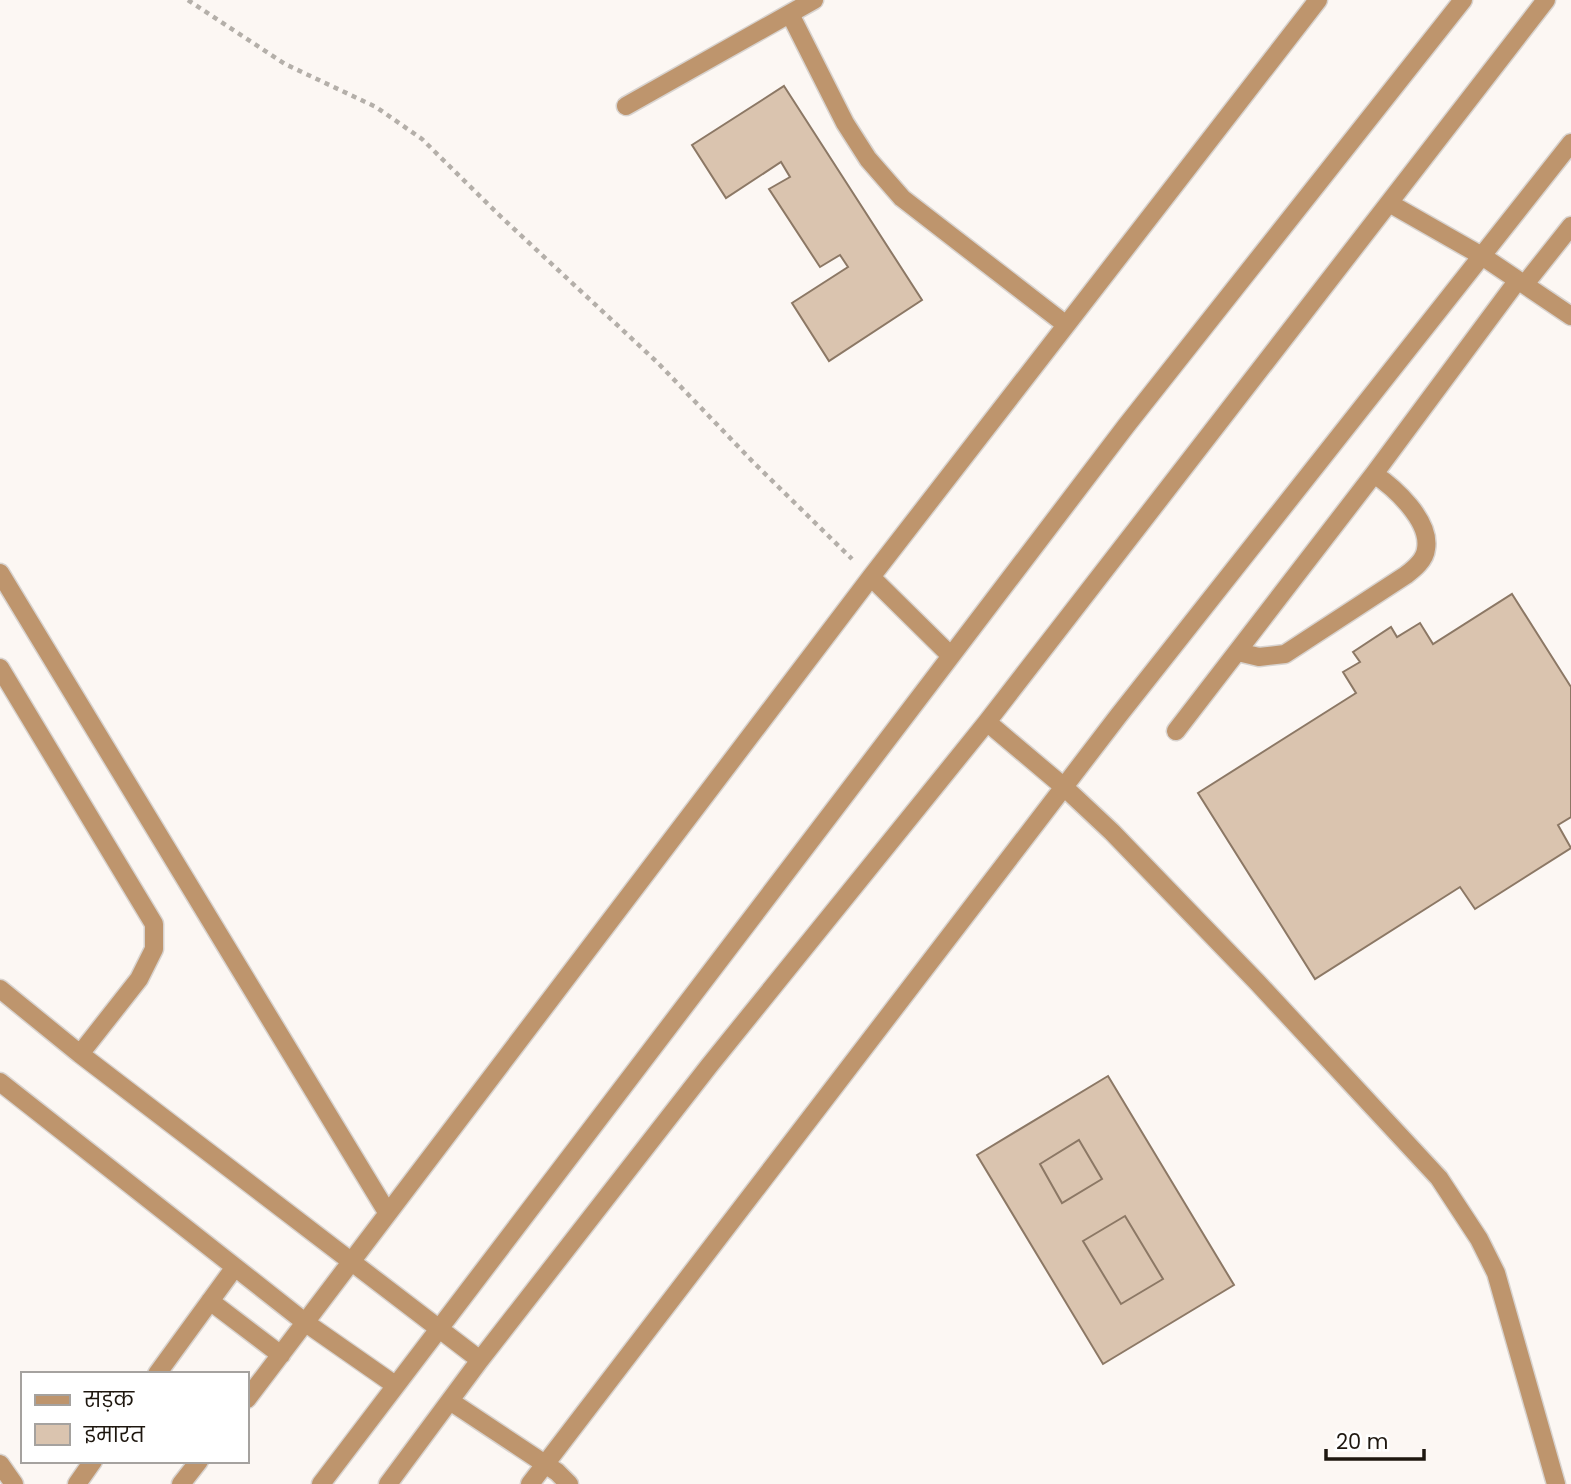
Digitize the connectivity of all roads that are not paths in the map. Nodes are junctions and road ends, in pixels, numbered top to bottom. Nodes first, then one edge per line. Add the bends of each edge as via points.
1 (814, 0) edge
2 (1318, 0) edge
3 (1463, 0) edge
4 (1546, 0) edge
5 (790, 14) junction
6 (626, 106) dead end
7 (1571, 143) edge
8 (1390, 203) junction
9 (1571, 226) edge
10 (1482, 256) junction
11 (1522, 282) junction
12 (1571, 316) edge
13 (1065, 324) junction
14 (1374, 474) junction
15 (0, 573) edge
16 (871, 577) junction
17 (1238, 652) junction
18 (950, 655) junction
19 (0, 668) edge
20 (987, 722) junction
21 (1175, 731) dead end
22 (1064, 787) junction
23 (0, 989) edge
24 (80, 1054) junction
25 (0, 1082) edge
26 (387, 1212) junction
27 (352, 1263) junction
28 (235, 1267) junction
29 (210, 1301) junction
30 (306, 1323) junction
31 (437, 1328) junction
32 (281, 1355) junction
33 (481, 1360) junction
34 (158, 1372) edge
35 (395, 1385) junction
36 (248, 1398) edge
37 (450, 1401) junction
38 (92, 1463) edge
39 (197, 1463) edge
40 (0, 1464) edge
41 (545, 1465) junction
42 (14, 1484) edge
43 (77, 1484) edge
44 (181, 1484) edge
45 (321, 1484) edge
46 (388, 1484) edge
47 (530, 1484) edge
48 (569, 1484) edge
49 (1556, 1484) edge

1 - 5 street
2 - 13 street
3 - 18 street
4 - 8 street
5 - 6 street
5 - 13 street via 845,123 894,189
7 - 10 street
8 - 10 street
8 - 20 street
9 - 11 street
10 - 11 street
10 - 22 street
11 - 12 street
11 - 14 street
13 - 16 street
14 - 17 street
14 - 17 street via 1390,484 1425,534 1426,550 1419,564 1285,654 1259,657
15 - 26 street
16 - 18 street
16 - 26 street
17 - 21 street
18 - 31 street
19 - 24 street via 154,924 154,949 139,979
20 - 22 street
20 - 33 street
22 - 41 street
22 - 49 street via 1256,982 1459,1205 1496,1273
23 - 24 street
24 - 27 street
25 - 28 street
26 - 27 street
27 - 30 street
27 - 31 street
28 - 29 street
28 - 30 street
29 - 32 street
29 - 34 street
30 - 32 street
30 - 35 street
31 - 33 street
31 - 35 street
32 - 36 street
33 - 37 street
35 - 45 street
37 - 41 street
37 - 46 street
38 - 43 street
39 - 44 street
40 - 42 street
41 - 47 street
41 - 48 street

